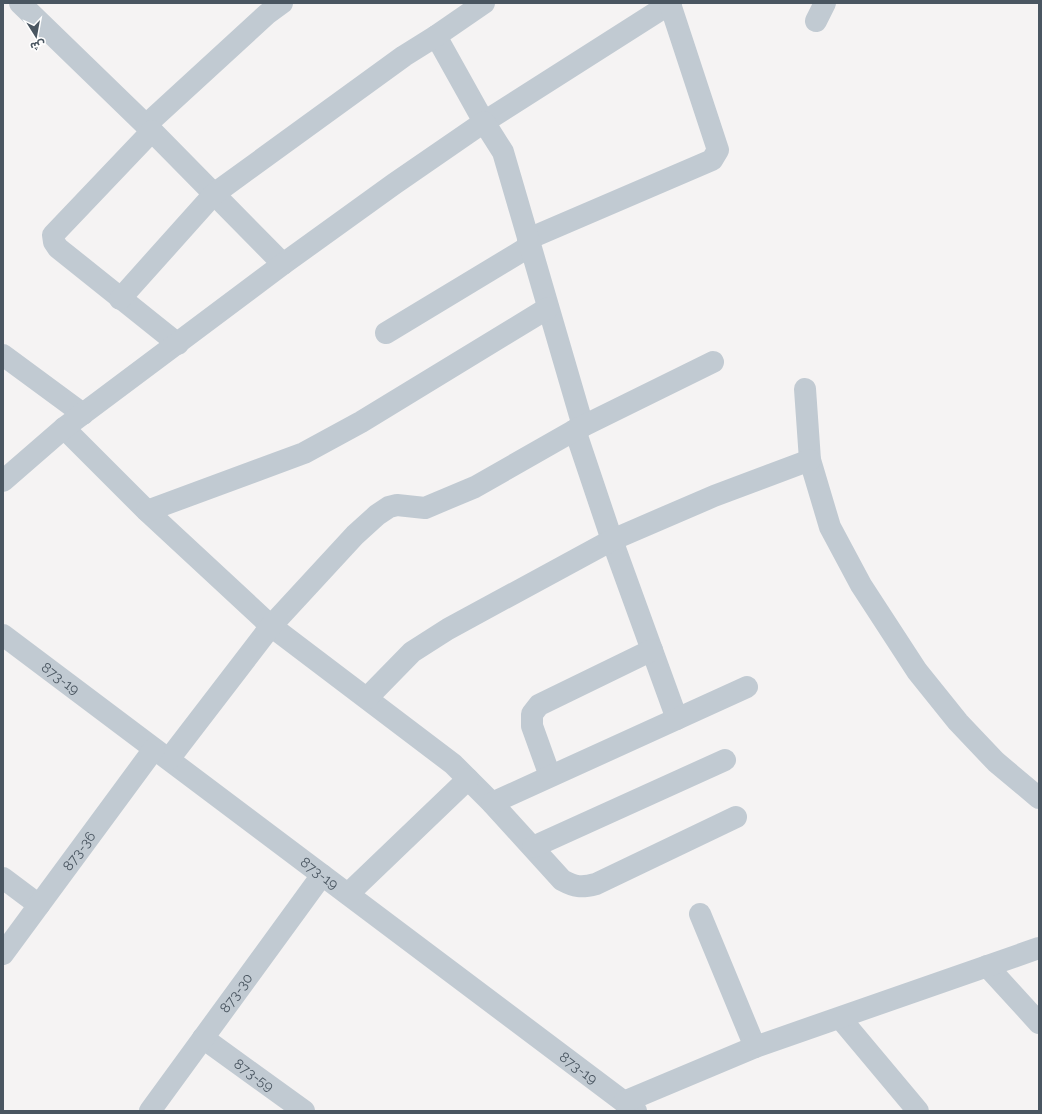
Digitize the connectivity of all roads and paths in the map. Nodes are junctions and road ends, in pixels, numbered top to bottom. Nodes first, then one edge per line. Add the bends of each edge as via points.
1 (20, 3) edge
2 (484, 3) edge
3 (671, 3) edge
4 (269, 7) edge
5 (436, 36) junction
6 (484, 122) junction
7 (149, 128) junction
8 (214, 194) junction
9 (529, 242) junction
10 (283, 264) junction
11 (120, 299) junction
12 (548, 308) junction
13 (386, 333) dead end
14 (178, 344) junction
15 (3, 355) edge
16 (713, 362) dead end
17 (805, 389) dead end
18 (83, 414) junction
19 (64, 428) junction
20 (579, 428) junction
21 (810, 460) junction
22 (3, 481) edge
23 (147, 511) junction
24 (612, 540) junction
25 (272, 626) junction
26 (3, 635) edge
27 (652, 650) junction
28 (747, 687) dead end
29 (367, 698) junction
30 (677, 719) junction
31 (162, 754) junction
32 (725, 760) dead end
33 (550, 776) junction
34 (468, 779) junction
35 (1039, 798) edge
36 (492, 803) junction
37 (736, 817) dead end
38 (533, 847) junction
39 (322, 875) junction
40 (3, 878) edge
41 (348, 894) junction
42 (39, 904) junction
43 (700, 914) dead end
44 (1039, 948) edge
45 (3, 954) edge
46 (987, 966) junction
47 (840, 1018) junction
48 (1039, 1023) edge
49 (203, 1038) junction
50 (755, 1048) junction
51 (630, 1106) edge
52 (150, 1111) edge
53 (304, 1111) edge
54 (918, 1111) edge

1 - 7 street
2 - 5 street
3 - 6 street
3 - 9 street via 718,150 712,160
4 - 7 street
5 - 6 street
5 - 8 street via 404,56
6 - 9 street via 503,152
6 - 10 street
7 - 8 street
7 - 11 street via 53,235 58,248
8 - 10 street
8 - 11 street
9 - 12 street
9 - 13 street
10 - 14 street
11 - 14 street
12 - 20 street
12 - 23 street via 361,422 304,453
14 - 18 street
15 - 18 street
16 - 20 street, 873-36
17 - 21 street
18 - 19 street
19 - 22 street
19 - 23 street
20 - 24 street
20 - 25 street, 873-36 via 475,487 425,508 397,505 389,507 355,535
21 - 24 street via 714,496
21 - 35 street via 830,527 861,585 917,671 958,722 996,762
23 - 25 street
24 - 27 street
24 - 29 street via 448,629 412,652
25 - 29 street
25 - 31 street, 873-36
26 - 31 street, 873-19
27 - 30 street
27 - 33 street via 539,705 532,714 532,726
28 - 30 street
29 - 34 street via 453,764
30 - 33 street
31 - 39 street, 873-19
31 - 42 street, 873-36
32 - 38 street
33 - 36 street
34 - 36 street
34 - 41 street
36 - 38 street
37 - 38 street via 596,884 584,887 574,886 562,880
39 - 41 street, 873-19
39 - 49 street, 873-30
40 - 42 street
41 - 51 street, 873-19
42 - 45 street, 873-36
43 - 50 street
44 - 46 street
46 - 47 street
46 - 48 street
47 - 50 street
47 - 54 street
49 - 52 street, 873-30
49 - 53 street, 873-59
50 - 51 street

